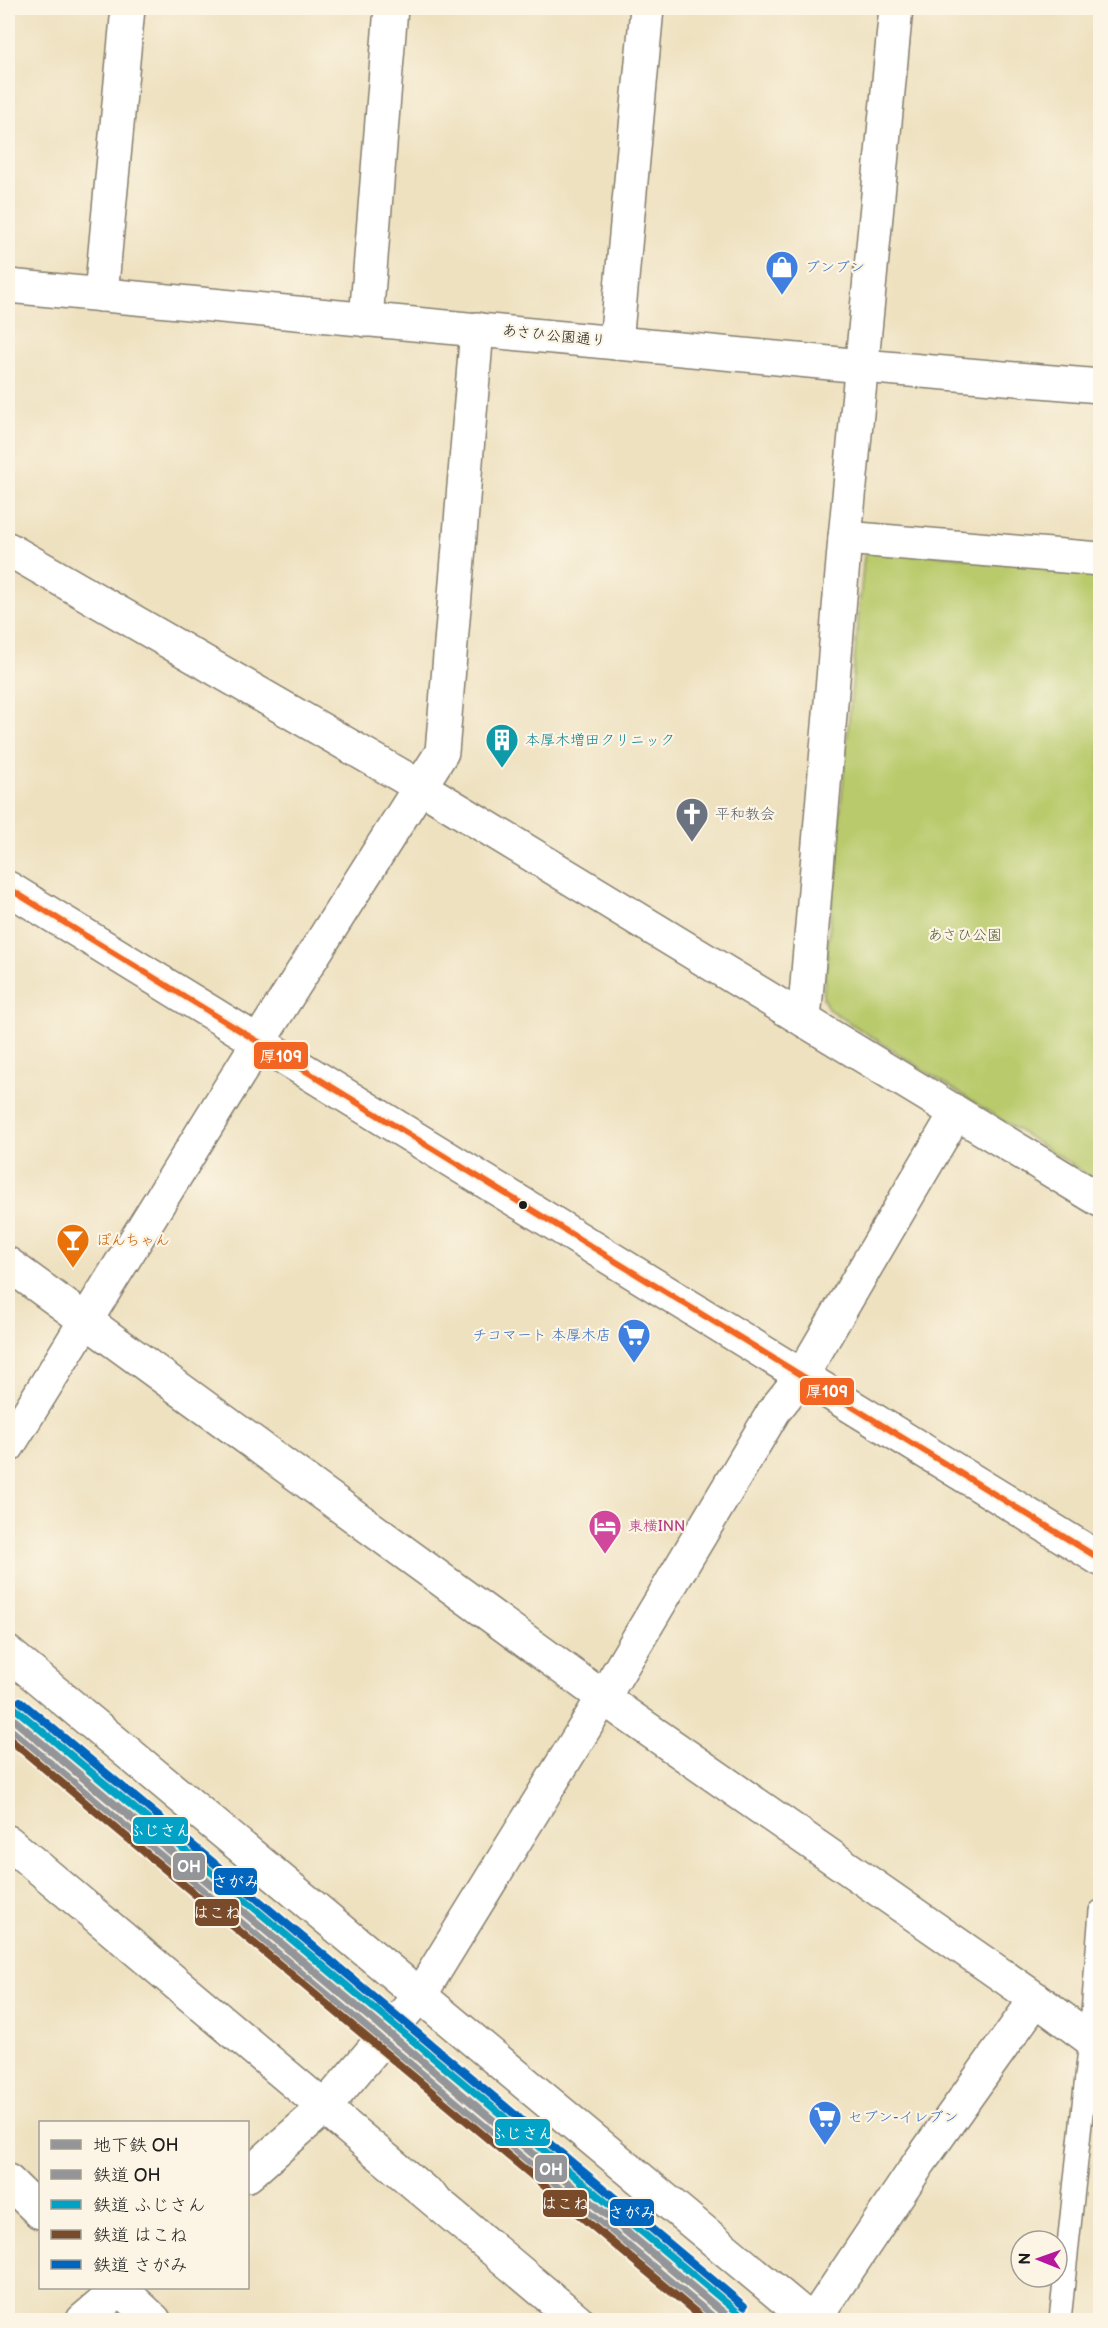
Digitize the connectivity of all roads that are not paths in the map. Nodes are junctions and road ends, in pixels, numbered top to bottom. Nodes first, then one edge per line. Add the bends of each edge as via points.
1 (128, 8) edge
2 (391, 8) edge
3 (647, 8) edge
4 (896, 8) edge
5 (8, 286) edge
6 (101, 295) junction
7 (366, 320) junction
8 (477, 329) junction
9 (616, 343) junction
10 (862, 366) junction
11 (1101, 386) edge
12 (845, 538) junction
13 (8, 549) edge
14 (1101, 559) edge
15 (419, 786) junction
16 (8, 888) edge
17 (804, 1020) junction
18 (259, 1041) junction
19 (956, 1113) junction
20 (1101, 1200) edge
21 (8, 1263) edge
22 (85, 1320) junction
23 (801, 1377) junction
24 (8, 1446) edge
25 (1101, 1559) edge
26 (8, 1653) edge
27 (603, 1698) junction
28 (8, 1842) edge
29 (1101, 1911) edge
30 (420, 1995) junction
31 (1036, 1999) junction
32 (1090, 2039) junction
33 (325, 2107) junction
34 (249, 2174) edge
35 (8, 2181) edge
36 (39, 2211) edge
37 (119, 2289) edge
38 (121, 2289) edge
39 (83, 2320) edge
40 (154, 2320) edge
41 (577, 2320) edge
42 (812, 2320) edge
43 (1060, 2320) edge

1 - 6 street
2 - 7 street
3 - 9 street
4 - 10 street
5 - 6 street, あさひ公園通り
6 - 7 street, あさひ公園通り
7 - 8 street, あさひ公園通り
8 - 9 street, あさひ公園通り
8 - 15 street via 442,752
9 - 10 street, あさひ公園通り
10 - 11 street, あさひ公園通り
10 - 12 street
12 - 14 street
12 - 17 street
13 - 15 street
15 - 17 street
15 - 18 street
16 - 18 street
17 - 19 street
18 - 22 street
18 - 23 street
19 - 20 street
19 - 23 street
21 - 22 street
22 - 24 street
22 - 27 street
23 - 25 street
23 - 27 street via 774,1411
26 - 30 street
27 - 30 street
27 - 31 street
28 - 33 street
29 - 32 lane
30 - 33 street
30 - 42 street
31 - 32 street
31 - 42 street
32 - 43 lane
33 - 34 street
33 - 41 street
35 - 36 street
37 - 39 street
38 - 40 street

